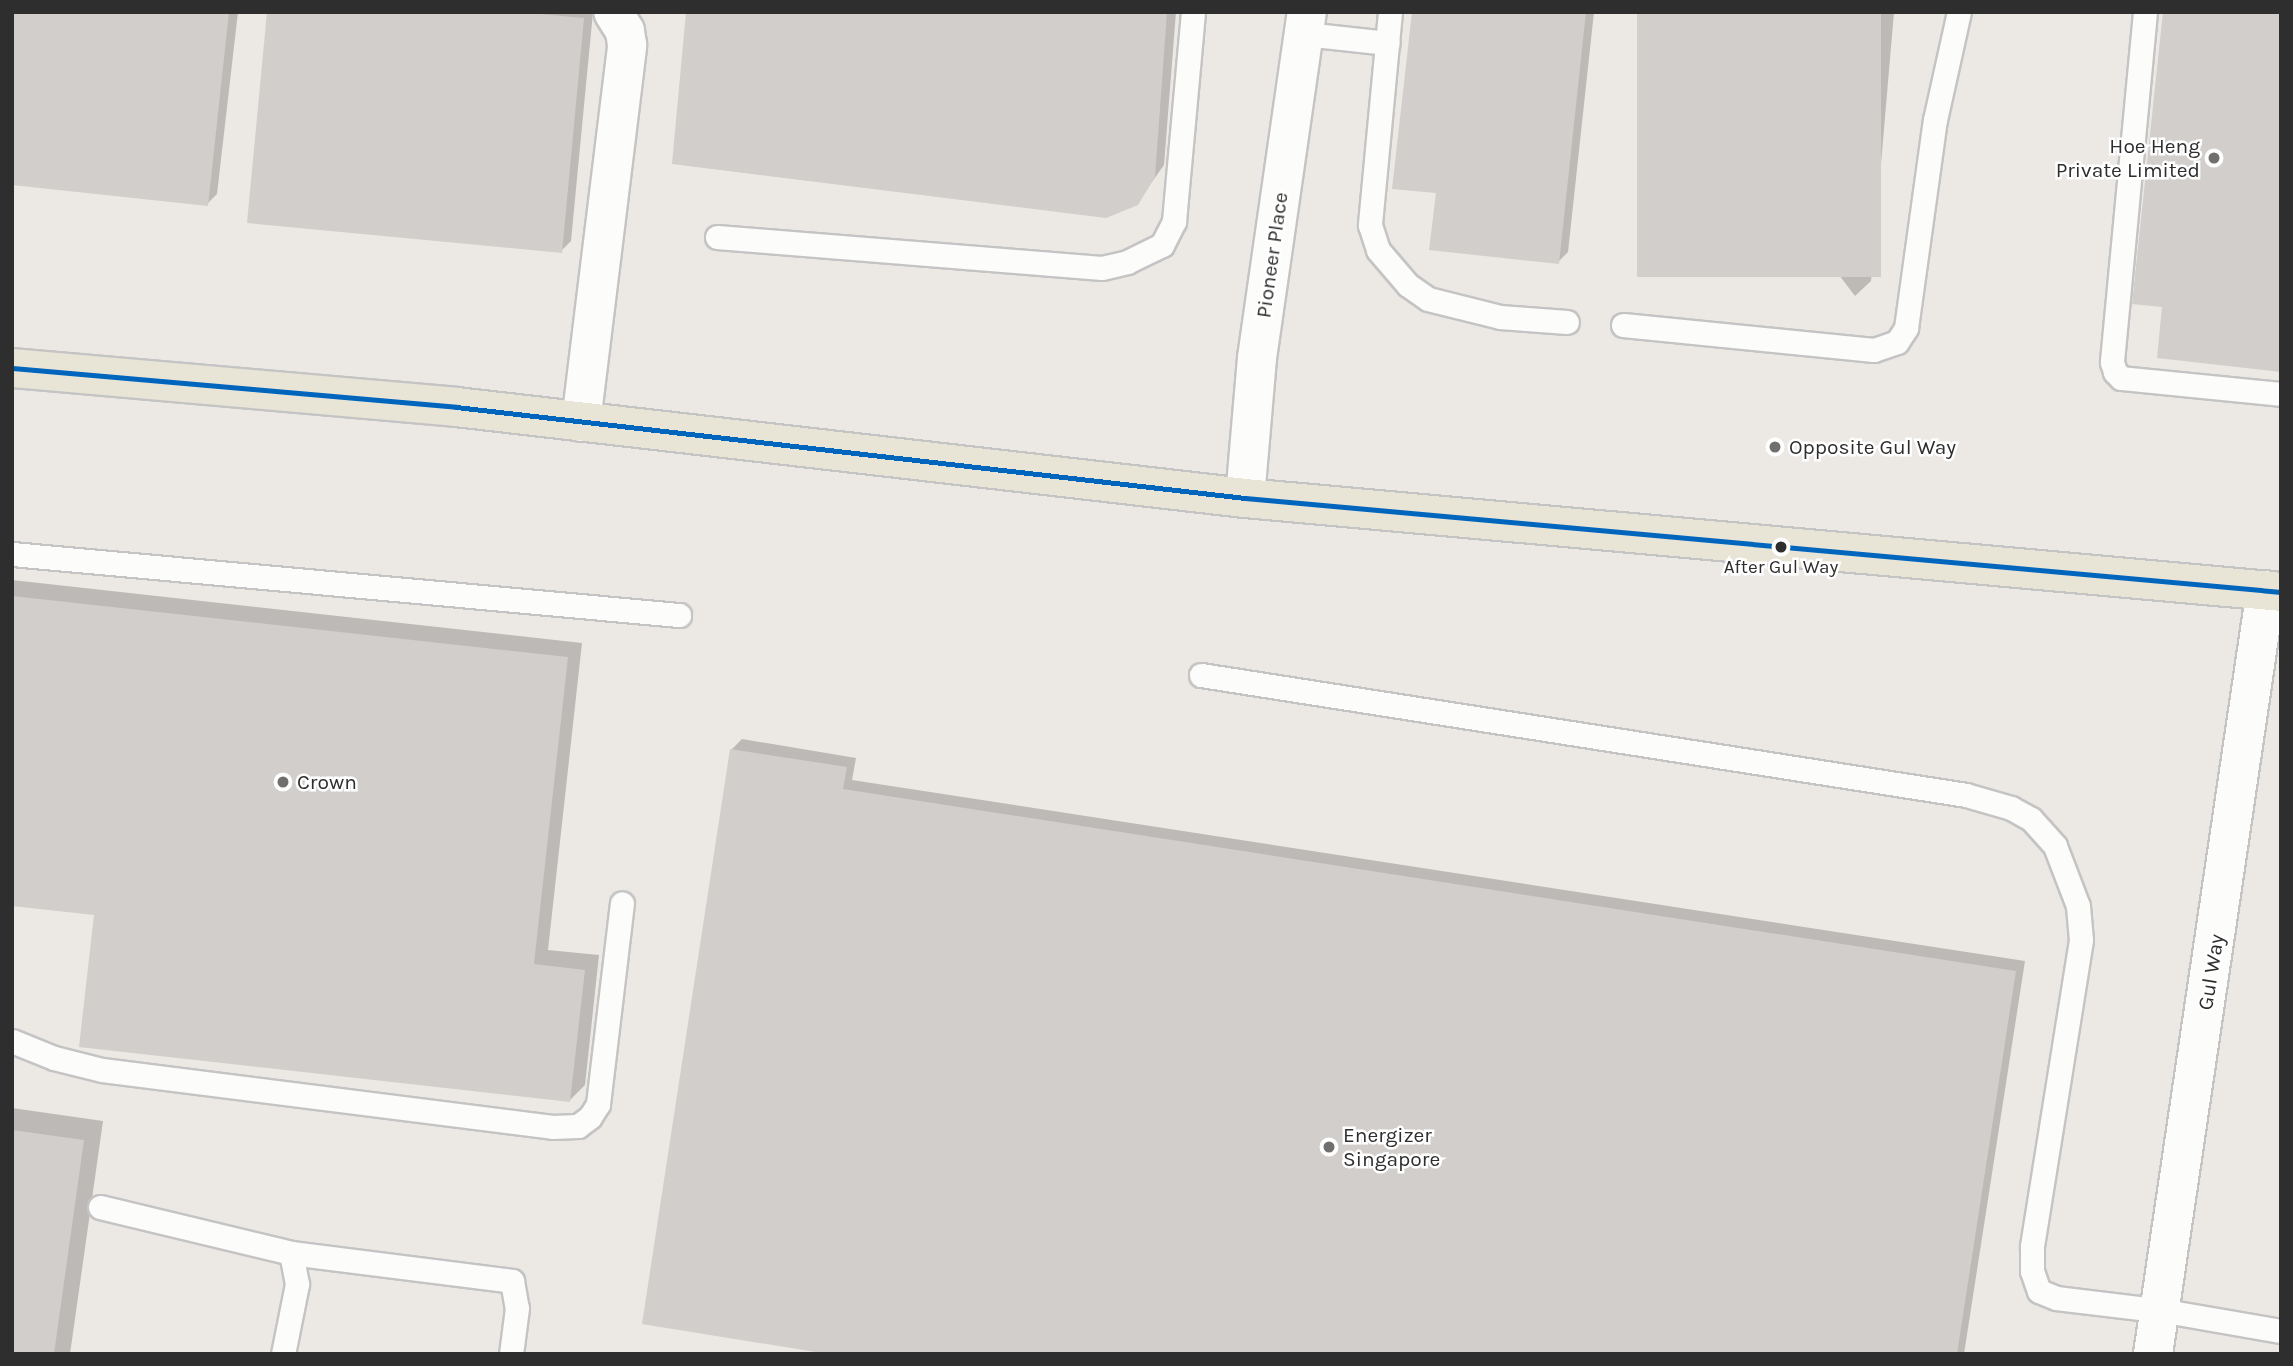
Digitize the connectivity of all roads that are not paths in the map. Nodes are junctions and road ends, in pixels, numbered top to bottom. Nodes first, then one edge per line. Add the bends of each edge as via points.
1 (613, 12) edge
2 (1194, 12) edge
3 (1391, 12) edge
4 (1959, 12) edge
5 (2146, 12) edge
6 (1306, 23) edge
7 (1388, 43) junction
8 (717, 237) dead end
9 (1567, 322) dead end
10 (1623, 325) dead end
11 (12, 368) edge
12 (2281, 394) edge
13 (581, 422) junction
14 (1245, 498) junction
15 (12, 554) edge
16 (2273, 591) edge
17 (679, 615) dead end
18 (1200, 675) dead end
19 (622, 902) dead end
20 (12, 1041) edge
21 (100, 1207) dead end
22 (291, 1253) junction
23 (2160, 1311) junction
24 (2281, 1331) edge
25 (283, 1354) edge
26 (510, 1354) edge
27 (2153, 1354) edge

1 - 13 street via 625,31 627,45
2 - 8 lane via 1174,221 1162,245 1127,262 1102,268
3 - 7 lane
4 - 10 lane via 1935,120 1906,328 1897,342 1874,350
5 - 12 lane via 2112,362 2115,372 2121,378
6 - 7 lane
6 - 14 street, Pioneer Place via 1257,358
7 - 9 lane via 1370,225 1378,250 1408,285 1428,299 1500,317
11 - 13 main road
13 - 14 main road
14 - 16 main road
15 - 17 lane
16 - 23 street, Gul Way
18 - 23 lane via 1966,795 2031,819 2055,846 2078,906 2081,940 2032,1247 2032,1271 2039,1292 2048,1296
19 - 20 lane via 598,1104 578,1126 552,1127 102,1070
21 - 22 lane
22 - 25 lane via 297,1284
22 - 26 lane via 512,1281 517,1308
23 - 24 lane
23 - 27 street, Gul Way

